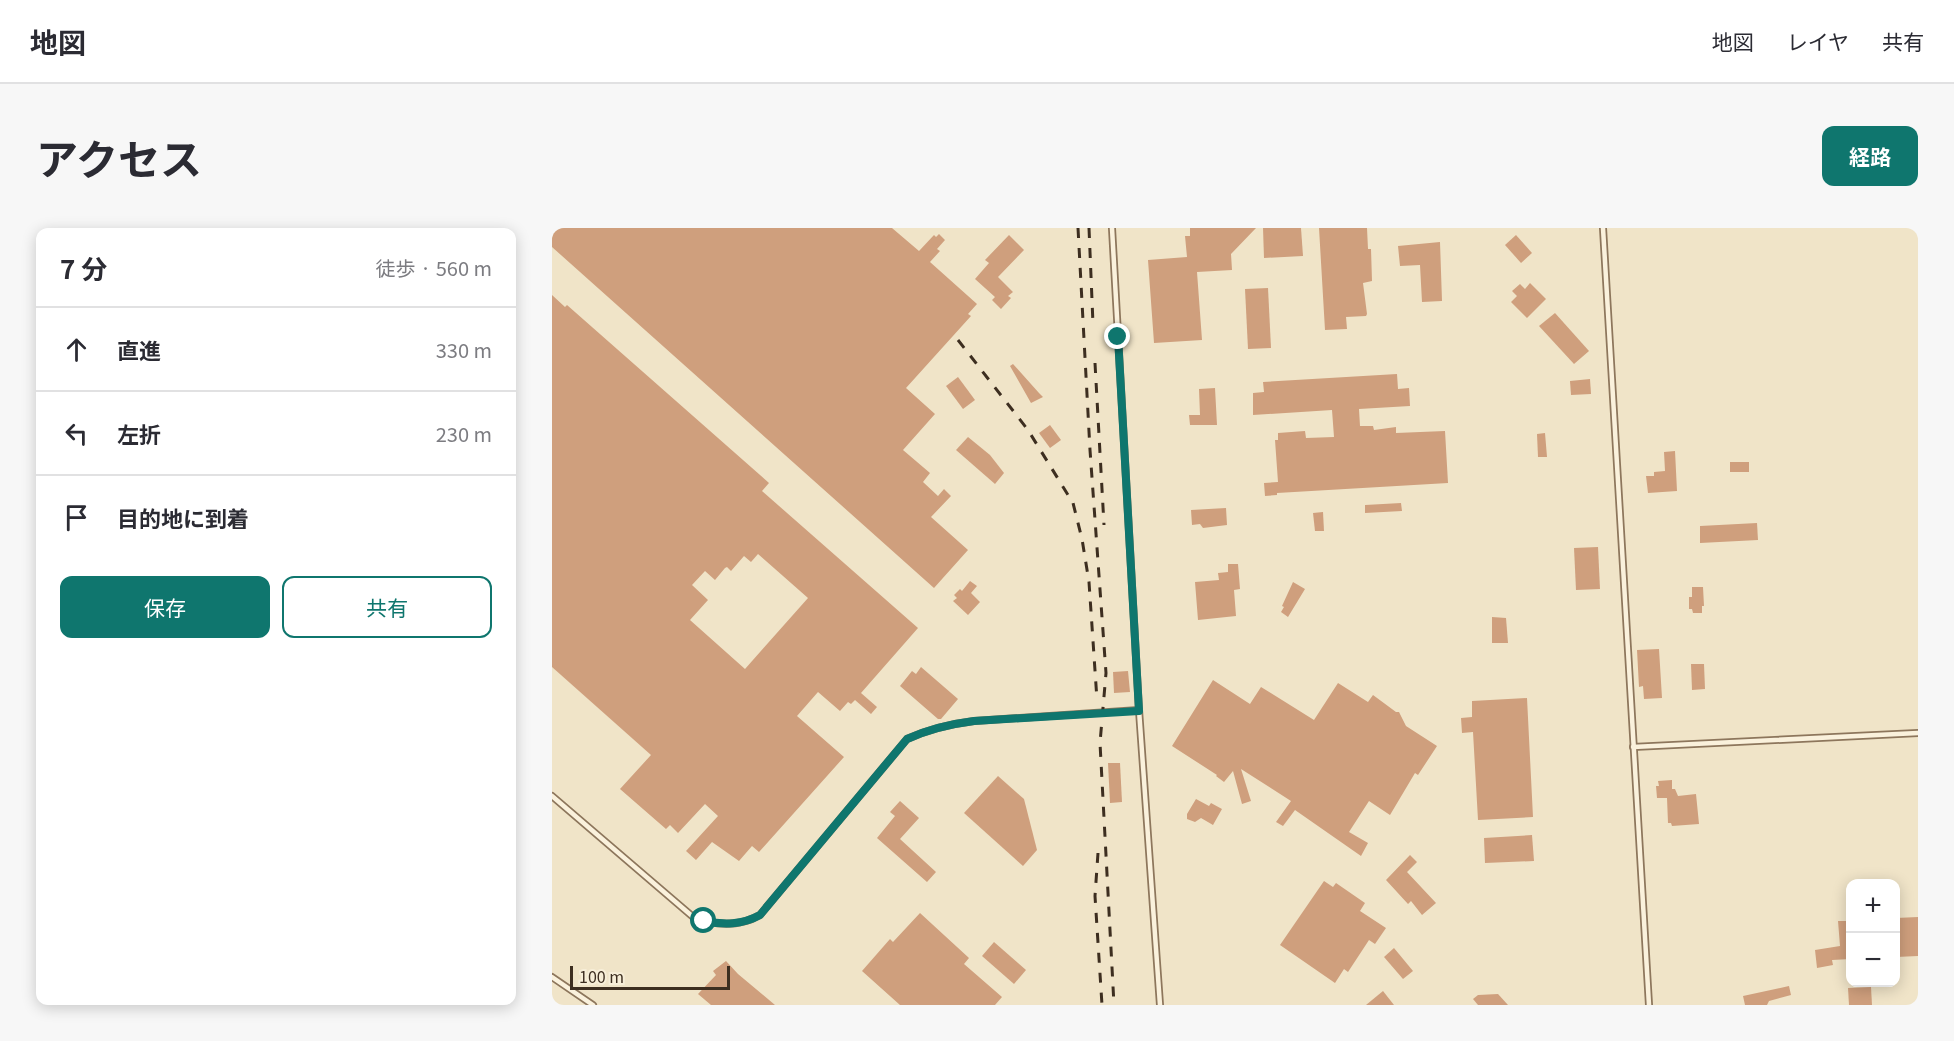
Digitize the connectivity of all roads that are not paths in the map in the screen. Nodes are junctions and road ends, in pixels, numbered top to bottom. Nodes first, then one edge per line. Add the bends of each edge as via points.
1 (1113, 228) edge
2 (1603, 228) edge
3 (1139, 711) junction
4 (1918, 733) edge
5 (1634, 747) junction
6 (552, 796) edge
7 (552, 977) edge
8 (593, 1005) edge
9 (1160, 1005) edge
10 (1649, 1005) edge

1 - 3 lane
2 - 5 lane
3 - 6 lane via 974,721 939,727 907,739 760,915 747,922 716,924 692,916
3 - 9 lane
4 - 5 lane
5 - 10 lane
7 - 8 lane

